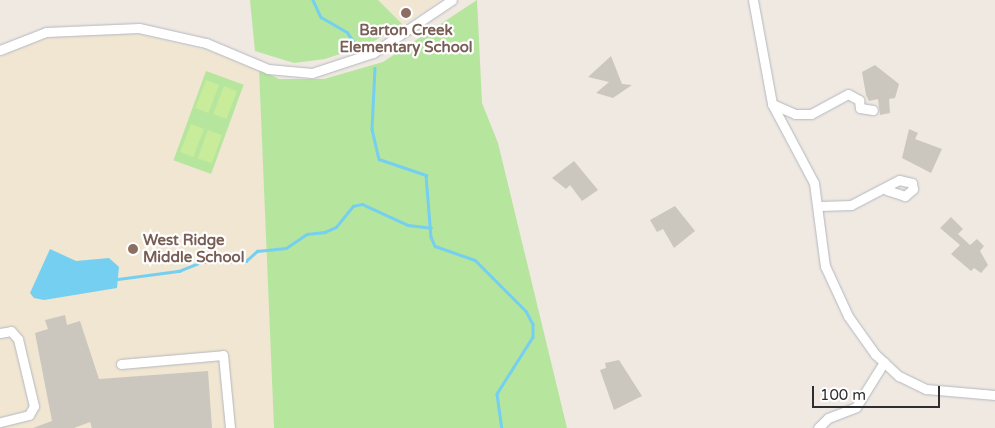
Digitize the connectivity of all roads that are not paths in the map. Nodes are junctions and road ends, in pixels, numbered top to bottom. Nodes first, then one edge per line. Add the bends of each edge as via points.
1 (452, 0) edge
2 (753, 0) edge
3 (0, 50) edge
4 (772, 104) junction
5 (873, 110) dead end
6 (887, 190) dead end
7 (820, 206) junction
8 (0, 333) edge
9 (884, 362) junction
10 (121, 364) dead end
11 (995, 395) edge
12 (0, 422) edge
13 (230, 428) edge
14 (818, 428) edge

1 - 3 street via 373,53 312,72 268,69 206,43 139,28 46,32
2 - 4 street
4 - 5 street via 795,114 812,114 848,94 859,100 860,108
4 - 7 street via 814,183
6 - 7 street via 851,205
7 - 9 street via 820,240 831,283 848,316
8 - 12 street via 11,331 18,339 34,406 29,415
9 - 11 street via 926,389
9 - 14 street via 856,407 828,418
10 - 13 street via 223,354

